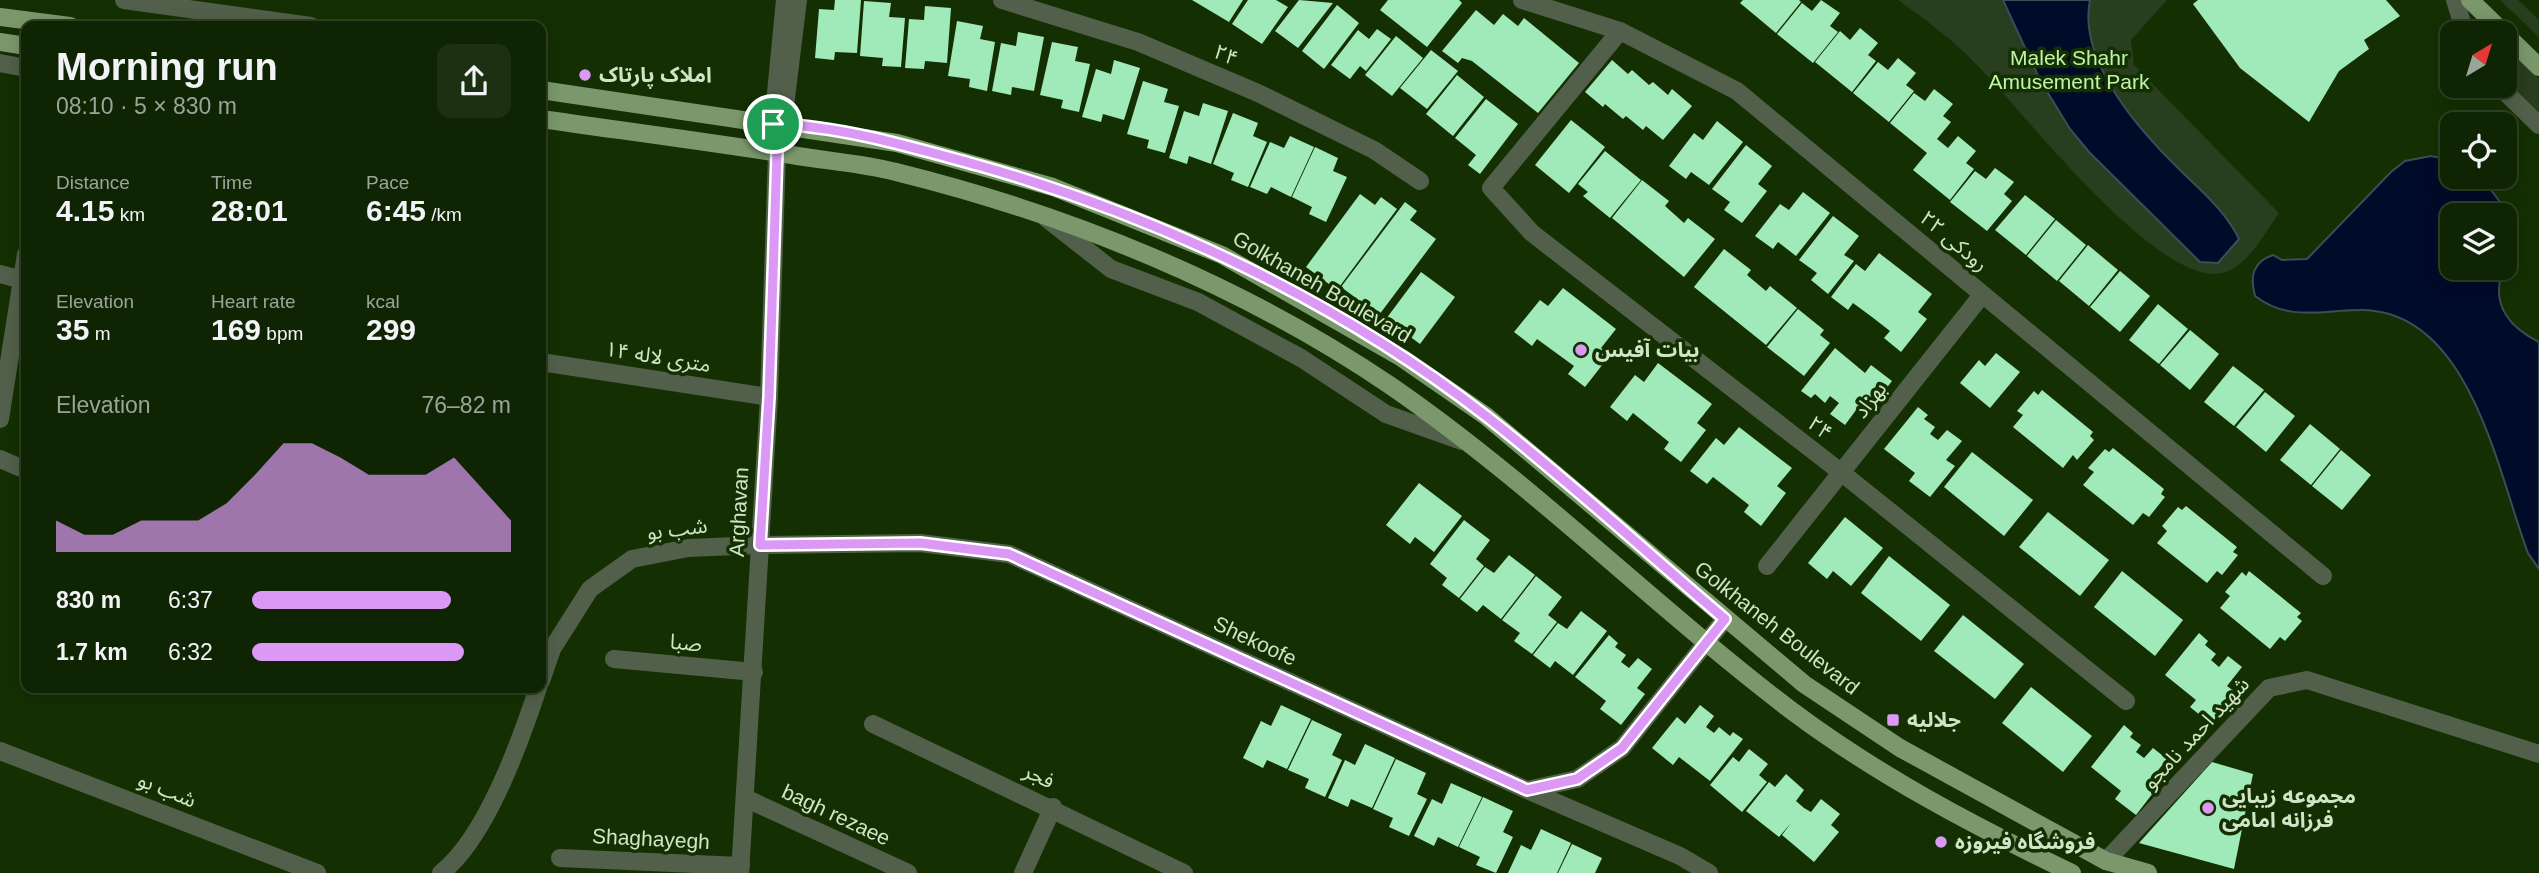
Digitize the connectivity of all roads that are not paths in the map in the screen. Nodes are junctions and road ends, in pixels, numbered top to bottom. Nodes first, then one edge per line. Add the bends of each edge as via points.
1 (124, 0) edge
2 (785, 0) edge
3 (798, 0) edge
4 (1002, 0) edge
5 (1522, 0) edge
6 (2455, 0) edge
7 (2470, 0) edge
8 (1559, 7) edge
9 (0, 17) edge
10 (31, 21) edge
11 (275, 21) edge
12 (2461, 21) edge
13 (2492, 21) edge
14 (1620, 31) junction
15 (0, 42) edge
16 (21, 45) edge
17 (2517, 46) edge
18 (0, 63) edge
19 (21, 67) edge
20 (2539, 68) edge
21 (546, 91) edge
22 (2511, 98) edge
23 (546, 121) edge
24 (779, 124) junction
25 (2539, 125) edge
26 (777, 153) junction
27 (1420, 181) dead end
28 (1043, 215) junction
29 (0, 274) edge
30 (21, 280) edge
31 (1982, 295) junction
32 (21, 303) edge
33 (546, 363) edge
34 (769, 397) junction
35 (0, 419) edge
36 (1474, 445) junction
37 (0, 459) edge
38 (21, 468) edge
39 (1842, 473) junction
40 (760, 545) junction
41 (1767, 566) dead end
42 (2323, 576) dead end
43 (1725, 619) junction
44 (1707, 641) junction
45 (614, 659) dead end
46 (546, 666) edge
47 (754, 672) junction
48 (536, 693) edge
49 (2126, 701) dead end
50 (873, 723) dead end
51 (0, 751) edge
52 (2539, 754) edge
53 (1527, 790) junction
54 (745, 798) junction
55 (1053, 807) junction
56 (560, 858) dead end
57 (2106, 861) junction
58 (740, 870) edge
59 (317, 873) edge
60 (440, 873) edge
61 (908, 873) edge
62 (1023, 873) edge
63 (1184, 873) edge
64 (1709, 873) edge
65 (2072, 873) edge
66 (2148, 873) edge

1 - 11 street
2 - 24 street
3 - 24 street
4 - 27 street, ۲۴ via 1138,42 1258,93 1374,150
5 - 8 street, رودکی ۲۲
6 - 12 street
7 - 13 main road
8 - 14 street, رودکی ۲۲
9 - 10 main road
14 - 31 street, رودکی ۲۲ via 1737,90
14 - 39 street, ۲۴ via 1491,188 1532,233
15 - 16 main road
17 - 20 main road
18 - 19 street
21 - 24 main road, Golkhaneh Boulevard
22 - 25 street
23 - 26 main road
24 - 26 street, Arghavan
24 - 43 main road, Golkhaneh Boulevard via 897,143 1053,187 1222,255 1402,358 1486,416
26 - 28 main road via 893,171
26 - 34 street, Arghavan
28 - 36 main road via 1209,281 1304,331
28 - 36 street via 1111,269 1198,302 1301,358 1386,414
29 - 30 street
31 - 39 street, بهزاد
31 - 42 street, رودکی ۲۲
32 - 35 street
33 - 34 street, ۱۴ متری لاله
34 - 40 street, Arghavan
36 - 44 main road
37 - 38 street
39 - 41 street, بهزاد
39 - 49 street, ۲۴
40 - 46 street, شب بو via 688,548 632,559 590,589
40 - 47 street, Arghavan
40 - 53 street, Shekoofe via 920,543 1009,554
43 - 44 street
43 - 57 main road, Golkhaneh Boulevard via 1804,684 1900,748
44 - 53 street via 1622,748 1577,779
44 - 65 main road via 1792,711 1879,771 1985,831
45 - 47 street, صبا
47 - 54 street, Arghavan
48 - 60 street via 513,763 457,860
50 - 55 street, فجر
51 - 59 street, شب بو
52 - 57 street, شهید احمد نامجو via 2307,680 2269,688
53 - 64 street, Shekoofe
54 - 58 street, Arghavan
54 - 61 street, bagh rezaee
55 - 62 street
55 - 63 street, فجر
56 - 58 street, Shaghayegh
57 - 66 main road, Golkhaneh Boulevard

